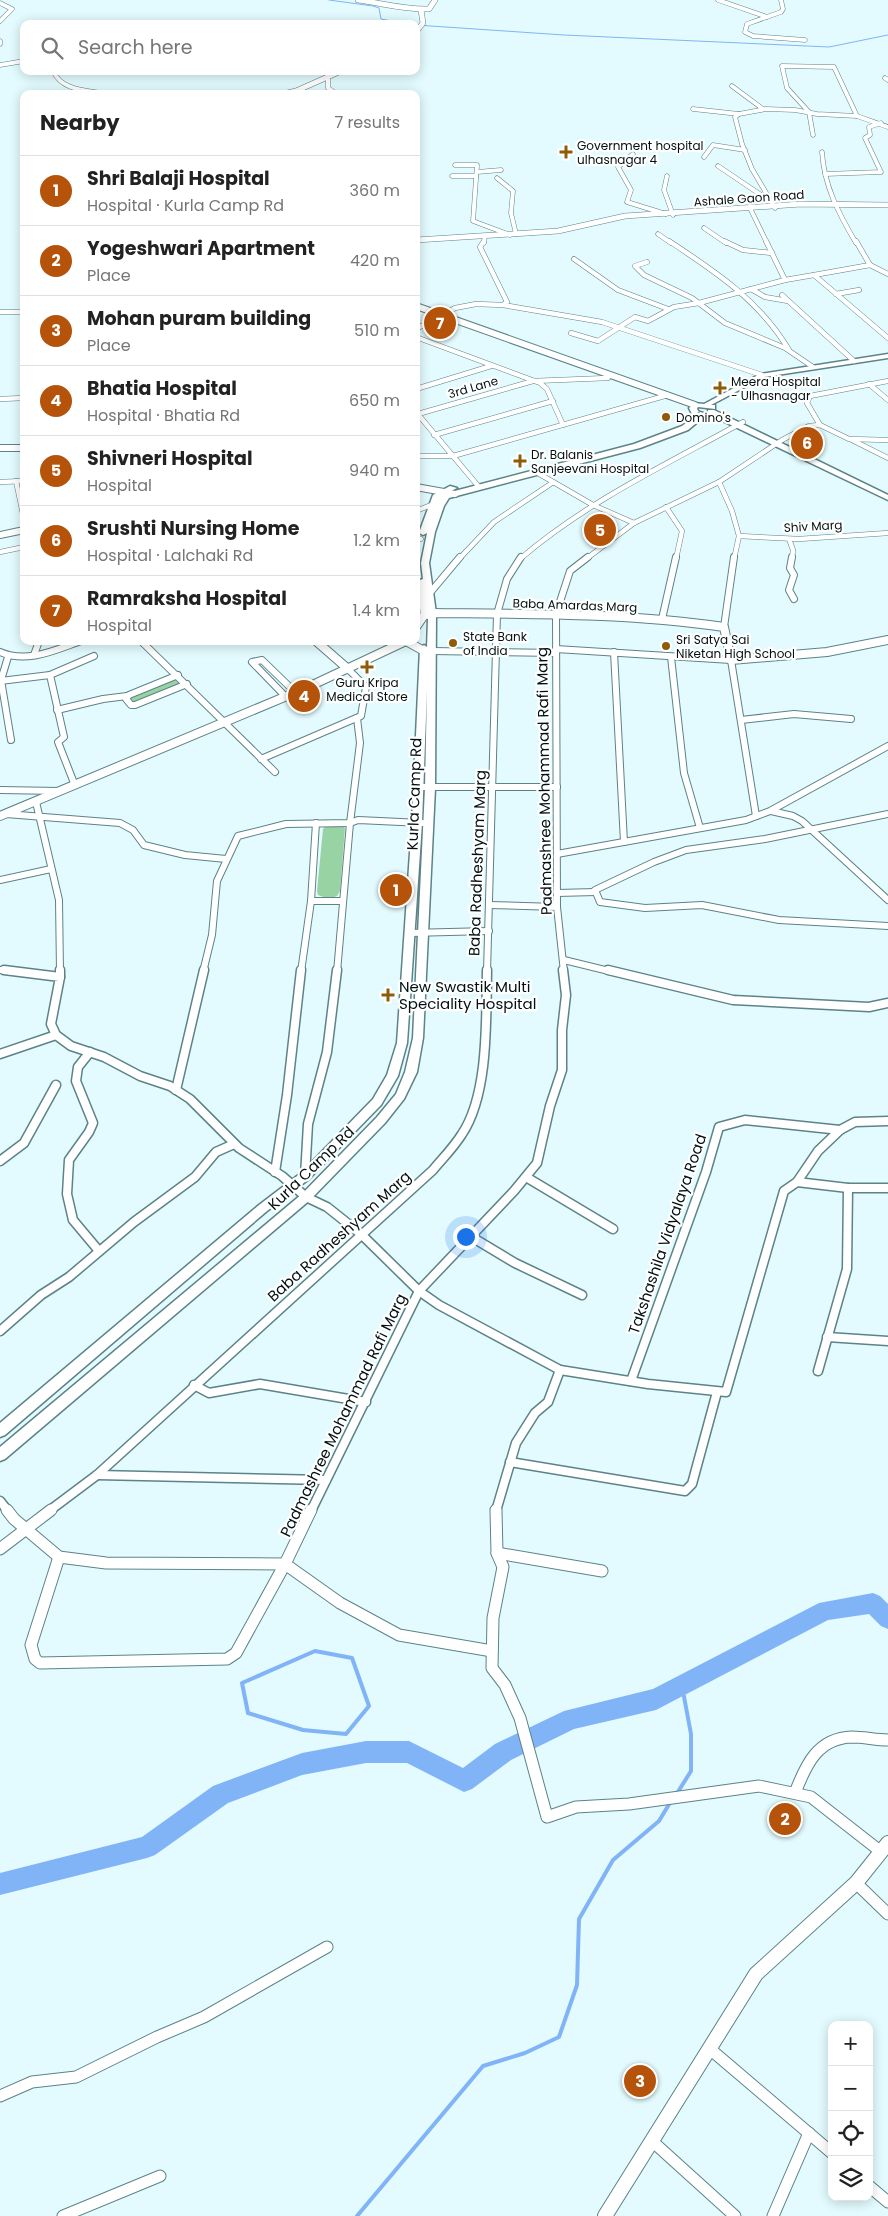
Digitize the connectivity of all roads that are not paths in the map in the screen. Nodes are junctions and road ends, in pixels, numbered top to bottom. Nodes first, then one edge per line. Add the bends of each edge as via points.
1 (358, 0) edge
2 (435, 0) edge
3 (718, 0) edge
4 (781, 0) edge
5 (0, 1) edge
6 (421, 10) junction
7 (767, 17) junction
8 (0, 21) edge
9 (420, 28) edge
10 (804, 40) dead end
11 (20, 62) edge
12 (0, 65) edge
13 (55, 75) edge
14 (332, 75) edge
15 (328, 77) junction
16 (732, 86) dead end
17 (84, 90) edge
18 (294, 90) edge
19 (331, 90) edge
20 (763, 109) junction
21 (693, 110) dead end
22 (809, 112) junction
23 (739, 114) junction
24 (857, 116) junction
25 (888, 122) edge
26 (879, 124) junction
27 (888, 127) edge
28 (813, 135) dead end
29 (745, 150) junction
30 (822, 152) dead end
31 (633, 154) dead end
32 (704, 157) dead end
33 (455, 165) dead end
34 (718, 166) dead end
35 (501, 170) dead end
36 (476, 174) junction
37 (825, 174) junction
38 (452, 176) dead end
39 (667, 176) dead end
40 (497, 178) dead end
41 (769, 200) junction
42 (835, 205) junction
43 (888, 206) edge
44 (774, 207) junction
45 (750, 208) junction
46 (670, 214) junction
47 (704, 228) dead end
48 (658, 234) dead end
49 (513, 235) junction
50 (485, 236) junction
51 (420, 240) edge
52 (772, 253) junction
53 (574, 259) dead end
54 (647, 262) dead end
55 (870, 265) junction
56 (888, 274) edge
57 (814, 275) junction
58 (785, 280) junction
59 (769, 284) junction
60 (751, 289) junction
61 (775, 289) dead end
62 (859, 290) dead end
63 (740, 292) junction
64 (836, 294) junction
65 (782, 295) dead end
66 (788, 301) junction
67 (699, 303) junction
68 (504, 304) junction
69 (420, 308) edge
70 (668, 309) junction
71 (0, 312) edge
72 (20, 312) edge
73 (435, 314) junction
74 (420, 326) edge
75 (619, 328) junction
76 (482, 332) junction
77 (571, 333) dead end
78 (888, 338) edge
79 (420, 339) edge
80 (789, 350) junction
81 (888, 356) edge
82 (854, 361) junction
83 (491, 366) junction
84 (813, 367) junction
85 (762, 375) junction
86 (615, 376) junction
87 (608, 378) junction
88 (533, 381) junction
89 (888, 381) edge
90 (870, 384) junction
91 (420, 388) edge
92 (664, 396) junction
93 (20, 398) edge
94 (0, 399) edge
95 (888, 400) edge
96 (553, 401) junction
97 (703, 410) junction
98 (420, 412) edge
99 (420, 417) edge
100 (740, 424) junction
101 (563, 425) junction
102 (820, 425) junction
103 (434, 435) junction
104 (849, 439) junction
105 (888, 440) edge
106 (779, 442) junction
107 (0, 448) edge
108 (20, 448) edge
109 (0, 453) edge
110 (20, 453) edge
111 (420, 456) edge
112 (452, 456) junction
113 (888, 458) edge
114 (536, 472) junction
115 (0, 482) edge
116 (16, 482) junction
117 (20, 482) edge
118 (719, 482) junction
119 (552, 483) junction
120 (477, 485) junction
121 (872, 487) junction
122 (420, 488) edge
123 (888, 492) edge
124 (420, 493) edge
125 (445, 494) junction
126 (888, 498) edge
127 (20, 500) edge
128 (593, 505) junction
129 (436, 506) junction
130 (666, 507) junction
131 (420, 510) edge
132 (634, 524) junction
133 (20, 531) edge
134 (888, 533) edge
135 (0, 535) edge
136 (420, 536) edge
137 (739, 536) junction
138 (789, 539) junction
139 (20, 549) edge
140 (0, 552) edge
141 (420, 569) edge
142 (429, 594) junction
143 (794, 599) dead end
144 (429, 614) junction
145 (497, 614) junction
146 (556, 614) junction
147 (662, 619) junction
148 (420, 623) edge
149 (724, 627) junction
150 (888, 640) edge
151 (38, 645) edge
152 (70, 645) edge
153 (145, 645) edge
154 (320, 645) edge
155 (398, 645) edge
156 (415, 645) edge
157 (428, 651) junction
158 (556, 651) junction
159 (0, 652) edge
160 (496, 652) junction
161 (614, 652) junction
162 (34, 655) junction
163 (94, 656) dead end
164 (8, 657) junction
165 (671, 657) junction
166 (732, 660) junction
167 (348, 670) junction
168 (50, 675) junction
169 (178, 675) junction
170 (1, 680) edge
171 (283, 681) junction
172 (187, 684) junction
173 (274, 685) junction
174 (295, 692) junction
175 (127, 696) junction
176 (285, 696) junction
177 (57, 710) junction
178 (357, 718) junction
179 (851, 719) dead end
180 (741, 720) junction
181 (223, 723) junction
182 (11, 740) dead end
183 (888, 746) edge
184 (262, 759) junction
185 (275, 772) dead end
186 (74, 783) junction
187 (494, 786) junction
188 (425, 787) junction
189 (557, 787) junction
190 (0, 790) edge
191 (59, 791) junction
192 (36, 802) junction
193 (770, 811) junction
194 (888, 814) edge
195 (3, 815) edge
196 (756, 816) junction
197 (39, 817) junction
198 (316, 823) junction
199 (350, 823) junction
200 (417, 823) junction
201 (430, 823) junction
202 (700, 828) junction
203 (810, 828) junction
204 (624, 842) junction
205 (557, 854) junction
206 (226, 859) junction
207 (51, 869) junction
208 (0, 880) edge
209 (596, 892) junction
210 (557, 893) junction
211 (888, 900) edge
212 (311, 901) junction
213 (342, 901) junction
214 (489, 905) junction
215 (557, 907) junction
216 (888, 926) edge
217 (489, 931) junction
218 (410, 932) junction
219 (422, 933) junction
220 (564, 960) junction
221 (0, 970) edge
222 (60, 977) junction
223 (888, 1003) edge
224 (56, 1035) junction
225 (90, 1052) junction
226 (0, 1054) edge
227 (56, 1085) dead end
228 (176, 1090) junction
229 (888, 1121) edge
230 (840, 1130) junction
231 (234, 1144) junction
232 (0, 1161) edge
233 (275, 1172) junction
234 (305, 1176) junction
235 (526, 1176) junction
236 (797, 1182) junction
237 (293, 1185) junction
238 (848, 1188) junction
239 (888, 1188) edge
240 (306, 1197) junction
241 (613, 1228) dead end
242 (361, 1234) junction
243 (470, 1236) junction
244 (99, 1251) junction
245 (419, 1291) junction
246 (582, 1295) dead end
247 (0, 1330) edge
248 (827, 1337) junction
249 (888, 1341) edge
250 (560, 1370) junction
251 (818, 1371) dead end
252 (631, 1381) junction
253 (194, 1385) junction
254 (716, 1392) junction
255 (366, 1402) junction
256 (0, 1431) edge
257 (0, 1455) edge
258 (510, 1462) junction
259 (97, 1475) junction
260 (326, 1480) junction
261 (0, 1501) edge
262 (27, 1529) junction
263 (0, 1549) edge
264 (497, 1553) junction
265 (60, 1557) junction
266 (286, 1564) junction
267 (602, 1571) dead end
268 (492, 1651) junction
269 (888, 1740) edge
270 (795, 1793) junction
271 (884, 1847) edge
272 (856, 1883) junction
273 (888, 1914) edge
274 (327, 1947) dead end
275 (710, 2048) junction
276 (0, 2096) edge
277 (809, 2133) junction
278 (652, 2141) junction
279 (828, 2150) edge
280 (160, 2176) dead end
281 (873, 2189) edge
282 (888, 2202) edge
283 (63, 2216) edge
284 (604, 2216) edge
285 (735, 2216) edge
286 (773, 2216) edge

1 - 6 street
2 - 6 street via 431,8
3 - 7 street
4 - 7 street via 781,12
5 - 8 street via 12,8
6 - 9 street
7 - 10 street via 747,24 745,32 752,36
11 - 12 street
13 - 17 street via 67,87
14 - 15 street
15 - 18 street
15 - 19 street
16 - 20 street
20 - 22 street
20 - 23 street
21 - 23 street
22 - 24 street
22 - 24 street via 786,88 782,66 834,67
22 - 28 street
23 - 29 street via 735,117
24 - 26 street
25 - 26 street
26 - 27 street
26 - 37 street via 869,126 870,134 865,138 869,154 881,172
29 - 32 street via 713,145
29 - 41 street
30 - 37 street
31 - 46 street via 618,168 631,190 627,202
33 - 36 street via 476,164
34 - 41 street
35 - 36 street
36 - 38 street
36 - 49 street via 473,221
37 - 42 street
39 - 46 street via 664,190
40 - 49 street via 513,191 510,213
41 - 44 street
42 - 43 street, Ashale Gaon Road
42 - 44 street, Ashale Gaon Road
42 - 55 street
44 - 45 street, Ashale Gaon Road
45 - 46 street, Ashale Gaon Road
45 - 52 street
46 - 49 street, Ashale Gaon Road via 611,218 558,231
47 - 52 street via 736,249 755,254
48 - 63 street
49 - 50 street, Ashale Gaon Road
50 - 51 street, Ashale Gaon Road
50 - 68 street via 480,247 504,292
52 - 58 street
53 - 70 street via 618,290
54 - 67 street via 635,266 659,284
55 - 56 street
55 - 57 street
57 - 58 street
57 - 64 street
58 - 59 street
59 - 60 street
59 - 61 street
60 - 63 street
60 - 66 street
62 - 64 street
63 - 67 street
63 - 80 street via 778,330
64 - 78 street
65 - 66 street
66 - 82 street
67 - 70 street
67 - 80 street via 725,324
68 - 73 street via 479,304
68 - 75 street via 580,316
69 - 73 street
70 - 75 street via 650,320 635,318
71 - 72 street
73 - 74 street
73 - 76 street
75 - 77 street via 598,342
75 - 85 street
76 - 86 street
76 - 87 street
79 - 83 street
80 - 84 street
81 - 82 main road
82 - 84 main road
83 - 88 street
83 - 91 street
84 - 85 main road
85 - 97 main road
86 - 87 street
86 - 92 street
87 - 88 street
87 - 92 street
88 - 96 street via 547,390
88 - 98 street, 3rd Lane
89 - 90 street
90 - 95 street
90 - 102 street via 810,396 807,403
92 - 97 street
92 - 101 street
93 - 94 street
96 - 101 street
96 - 103 street
97 - 100 main road
97 - 114 main road via 685,428 645,444
97 - 120 main road via 678,425 640,440
99 - 103 street
100 - 106 main road
100 - 128 street, Baba Radheshyam Marg
101 - 112 street
102 - 104 street
102 - 106 street, Padmashree Mohammad Rafi Marg via 809,426
103 - 112 street
104 - 105 street
104 - 113 street
106 - 118 street, Padmashree Mohammad Rafi Marg
106 - 121 main road
107 - 108 street
109 - 110 street
111 - 112 street
112 - 120 street
114 - 119 street
114 - 120 main road
115 - 116 street
116 - 117 street
116 - 127 street
118 - 130 street, Padmashree Mohammad Rafi Marg
118 - 137 street
119 - 128 street
119 - 142 street via 521,501 478,537
120 - 125 main road
121 - 123 main road
121 - 126 main road
122 - 125 street
124 - 125 street
125 - 129 main road, Kurla Camp Rd
128 - 132 street
128 - 145 street, Baba Radheshyam Marg via 518,560 507,579
129 - 131 street
129 - 136 main road, Kurla Camp Rd
129 - 142 main road, Kurla Camp Rd via 426,548
130 - 132 street, Padmashree Mohammad Rafi Marg
130 - 147 street via 682,531
132 - 146 street, Padmashree Mohammad Rafi Marg via 570,571
133 - 135 street
134 - 138 street, Shiv Marg
137 - 138 street, Shiv Marg
137 - 149 street
138 - 143 street via 793,554 790,568 794,575 789,590
139 - 140 street
141 - 144 main road, Kurla Camp Rd
142 - 144 main road, Kurla Camp Rd
144 - 145 street, Baba Amardas Marg
144 - 148 street
144 - 157 main road, Kurla Camp Rd
145 - 146 street, Baba Amardas Marg
145 - 160 street, Baba Radheshyam Marg
146 - 147 street, Baba Amardas Marg
146 - 158 street, Padmashree Mohammad Rafi Marg
147 - 149 street, Baba Amardas Marg
149 - 166 street
150 - 166 street via 827,652
151 - 162 street
152 - 162 street
153 - 169 street
154 - 167 street
155 - 167 street
156 - 157 street
157 - 160 street
157 - 188 main road, Kurla Camp Rd
158 - 160 street
158 - 161 street
158 - 189 street, Padmashree Mohammad Rafi Marg
159 - 164 street
160 - 187 street, Baba Radheshyam Marg
161 - 165 street
161 - 204 street
162 - 164 street
163 - 168 street
164 - 170 street
165 - 166 street
165 - 202 street via 684,773
166 - 180 street
167 - 174 street
167 - 178 street via 366,687 363,714
168 - 170 street
168 - 177 street
169 - 172 street
169 - 175 street
170 - 182 street
171 - 173 street
171 - 173 street via 262,660 252,662
171 - 174 street
172 - 175 street via 136,705 131,705
172 - 181 street
173 - 176 street
174 - 176 street
175 - 177 street
176 - 181 street
177 - 186 street via 64,737 58,742 58,748
178 - 184 street
178 - 199 street via 360,742
179 - 180 street via 794,714
180 - 196 street
181 - 184 street
181 - 186 street
183 - 193 street
184 - 185 street
186 - 191 street
187 - 188 street
187 - 189 street
187 - 214 street, Baba Radheshyam Marg
188 - 200 main road, Kurla Camp Rd
188 - 201 main road, Kurla Camp Rd
189 - 205 street, Padmashree Mohammad Rafi Marg
190 - 191 street
191 - 192 street
192 - 195 street
192 - 197 street
193 - 196 street
193 - 203 street via 793,816
194 - 203 street
195 - 197 street
196 - 202 street
197 - 206 street via 120,822 133,830 144,845 190,856
197 - 207 street
198 - 199 street
198 - 206 street via 286,824 238,836
198 - 212 street
199 - 200 street via 358,820
199 - 213 street
200 - 201 street
200 - 218 main road, Kurla Camp Rd
201 - 219 main road, Kurla Camp Rd
202 - 204 street
203 - 209 street via 765,839 686,850 598,887
203 - 211 street
204 - 205 street
205 - 210 street, Padmashree Mohammad Rafi Marg
206 - 228 street via 217,882 212,935
207 - 208 street
207 - 222 street via 59,900
209 - 210 street
209 - 216 street via 600,902 624,906 645,908 702,904 779,920
210 - 215 street, Padmashree Mohammad Rafi Marg
212 - 213 street
212 - 233 street
213 - 234 street via 340,950 327,1052 308,1124
214 - 215 street
214 - 217 street, Baba Radheshyam Marg
215 - 220 street, Padmashree Mohammad Rafi Marg
217 - 219 street
217 - 242 street, Baba Radheshyam Marg via 485,1046 476,1104 463,1133 433,1170
218 - 219 street
218 - 234 main road, Kurla Camp Rd via 402,1043 392,1076 377,1102
219 - 240 main road, Kurla Camp Rd via 418,1038 411,1072 400,1096 381,1120
220 - 223 street via 733,1000 870,1007
220 - 235 street, Padmashree Mohammad Rafi Marg via 566,995 562,1070 537,1163
221 - 222 street
222 - 224 street via 51,1024
224 - 225 street via 71,1046
224 - 226 street
225 - 228 street
225 - 244 street via 76,1074 76,1081 93,1123 70,1157 66,1205 72,1220
227 - 232 street via 24,1143
228 - 231 street
229 - 230 street via 855,1122
230 - 236 street via 818,1152
230 - 252 street, Takshashila Vidyalaya Road via 745,1120 719,1127
231 - 233 street
231 - 244 street via 216,1152 195,1177
233 - 237 street
234 - 237 main road, Kurla Camp Rd
235 - 241 street
235 - 243 street, Padmashree Mohammad Rafi Marg
236 - 238 street
236 - 254 street via 784,1191 726,1392
237 - 240 street
237 - 256 main road, Kurla Camp Rd
238 - 239 street
238 - 248 street via 847,1269
240 - 242 street via 327,1207
240 - 257 main road, Kurla Camp Rd
242 - 245 street
242 - 253 street, Baba Radheshyam Marg
243 - 245 street, Padmashree Mohammad Rafi Marg
243 - 246 street via 514,1263
244 - 247 street
245 - 250 street via 473,1326
245 - 255 street, Padmashree Mohammad Rafi Marg
248 - 249 street
248 - 251 street
250 - 252 street
250 - 258 street via 548,1402 535,1413 516,1443
252 - 254 street
253 - 255 street via 209,1393 260,1384
253 - 259 street, Baba Radheshyam Marg
254 - 258 street via 692,1484 685,1491
255 - 260 street, Padmashree Mohammad Rafi Marg
258 - 264 street via 496,1510
259 - 260 street
259 - 262 street, Baba Radheshyam Marg
260 - 266 street, Padmashree Mohammad Rafi Marg
261 - 262 street
262 - 263 street, Baba Radheshyam Marg
262 - 265 street
264 - 267 street
264 - 268 street via 503,1567
265 - 266 street via 106,1563
265 - 266 street, Padmashree Mohammad Rafi Marg via 31,1645 35,1659 40,1663 233,1657
266 - 268 street via 340,1603 399,1635
268 - 270 street via 492,1668 506,1685 520,1718 547,1817 559,1810 759,1786
269 - 270 street via 850,1737 831,1741 813,1752
270 - 271 street via 811,1797
271 - 272 street
272 - 273 street
272 - 275 street via 756,1974
274 - 276 street via 204,2017 76,2077 32,2082
275 - 277 street
275 - 278 street
277 - 279 street
277 - 286 street
278 - 284 street
278 - 285 street
280 - 283 street
281 - 282 street

